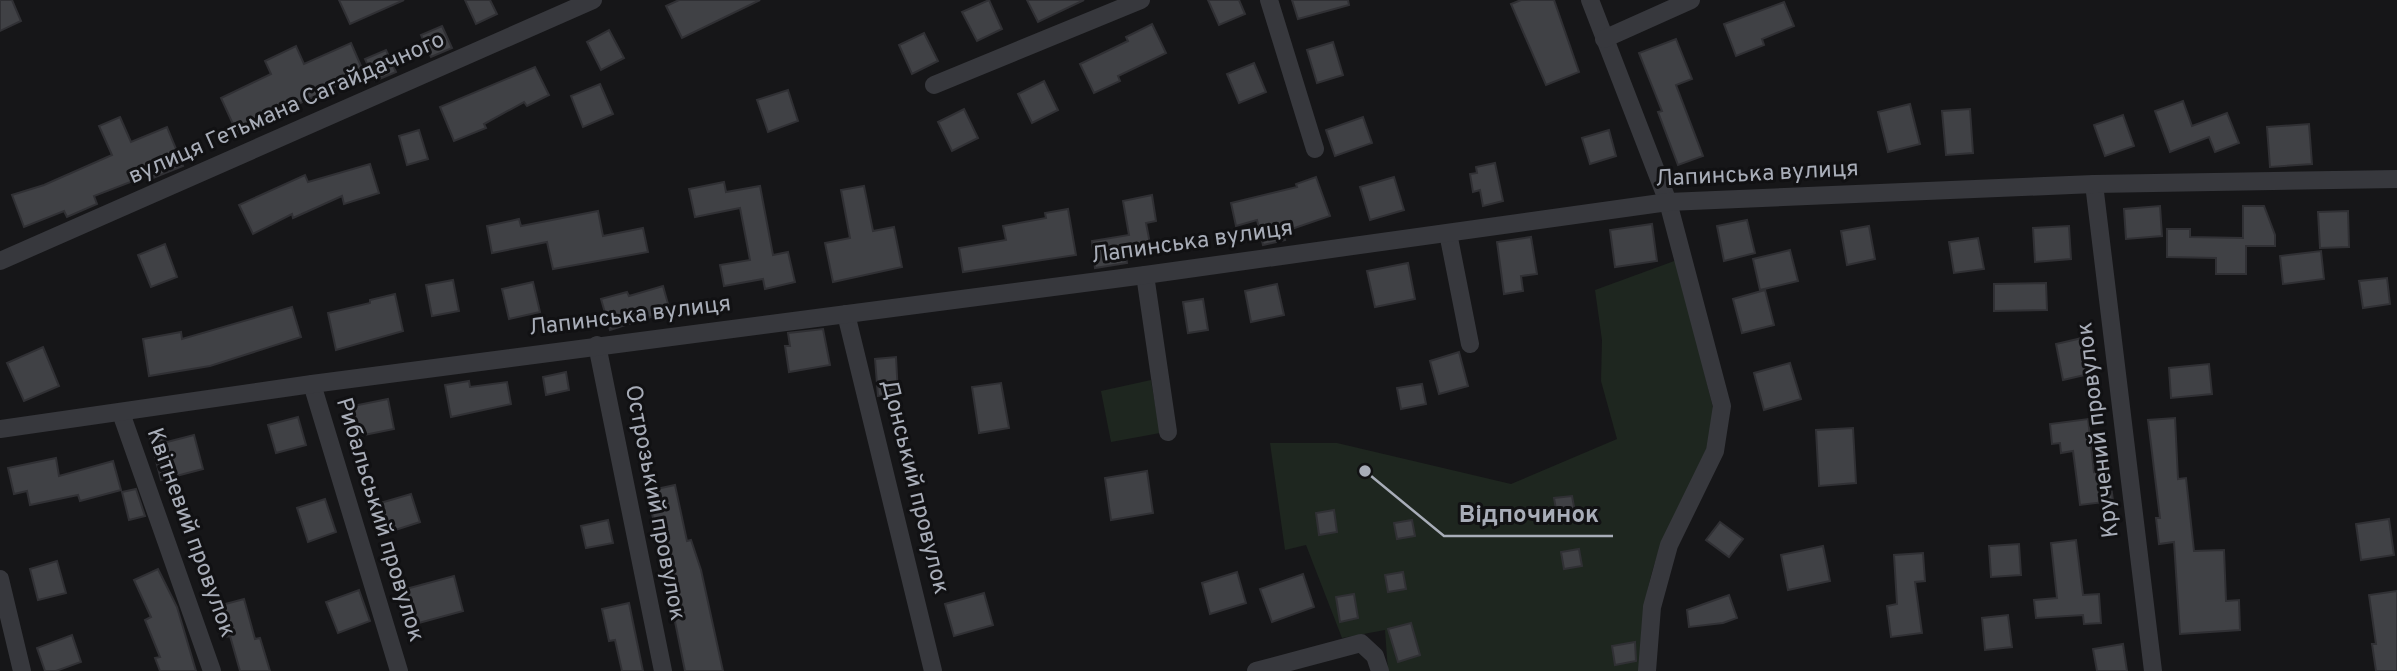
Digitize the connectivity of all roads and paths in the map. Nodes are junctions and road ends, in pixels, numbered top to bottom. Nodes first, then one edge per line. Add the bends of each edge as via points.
1 (593, 0) edge
2 (1141, 0) edge
3 (1269, 0) edge
4 (1590, 0) edge
5 (1691, 0) edge
6 (1604, 39) junction
7 (934, 85) dead end
8 (1315, 149) dead end
9 (2397, 179) edge
10 (2094, 184) junction
11 (1668, 202) junction
12 (1448, 233) junction
13 (0, 261) edge
14 (1145, 275) junction
15 (846, 314) junction
16 (1470, 344) dead end
17 (597, 345) junction
18 (312, 384) junction
19 (121, 413) junction
20 (0, 429) edge
21 (1168, 432) dead end
22 (0, 579) edge
23 (22, 671) edge
24 (212, 671) edge
25 (399, 671) edge
26 (663, 671) edge
27 (933, 671) edge
28 (1256, 671) edge
29 (1380, 671) edge
30 (1647, 671) edge
31 (2152, 671) edge

1 - 13 street, вулиця Гетьмана Сагайдачного
2 - 7 street
3 - 8 street
4 - 6 street
5 - 6 street
6 - 11 street
9 - 10 street, Лапинська вулиця
10 - 11 street, Лапинська вулиця
10 - 31 street, Кручений провулок
11 - 12 street, Лапинська вулиця
11 - 30 street via 1722,406 1715,451 1669,545 1652,607
12 - 14 street, Лапинська вулиця
12 - 16 street
14 - 15 street, Лапинська вулиця
14 - 21 street
15 - 17 street, Лапинська вулиця
15 - 27 street, Донський провулок
17 - 18 street, Лапинська вулиця
17 - 26 street, Острозький провулок
18 - 19 street, Лапинська вулиця
18 - 25 street, Рибальський провулок
19 - 20 street, Лапинська вулиця
19 - 24 street, Квітневий провулок
22 - 23 street
28 - 29 street via 1361,643 1375,656

